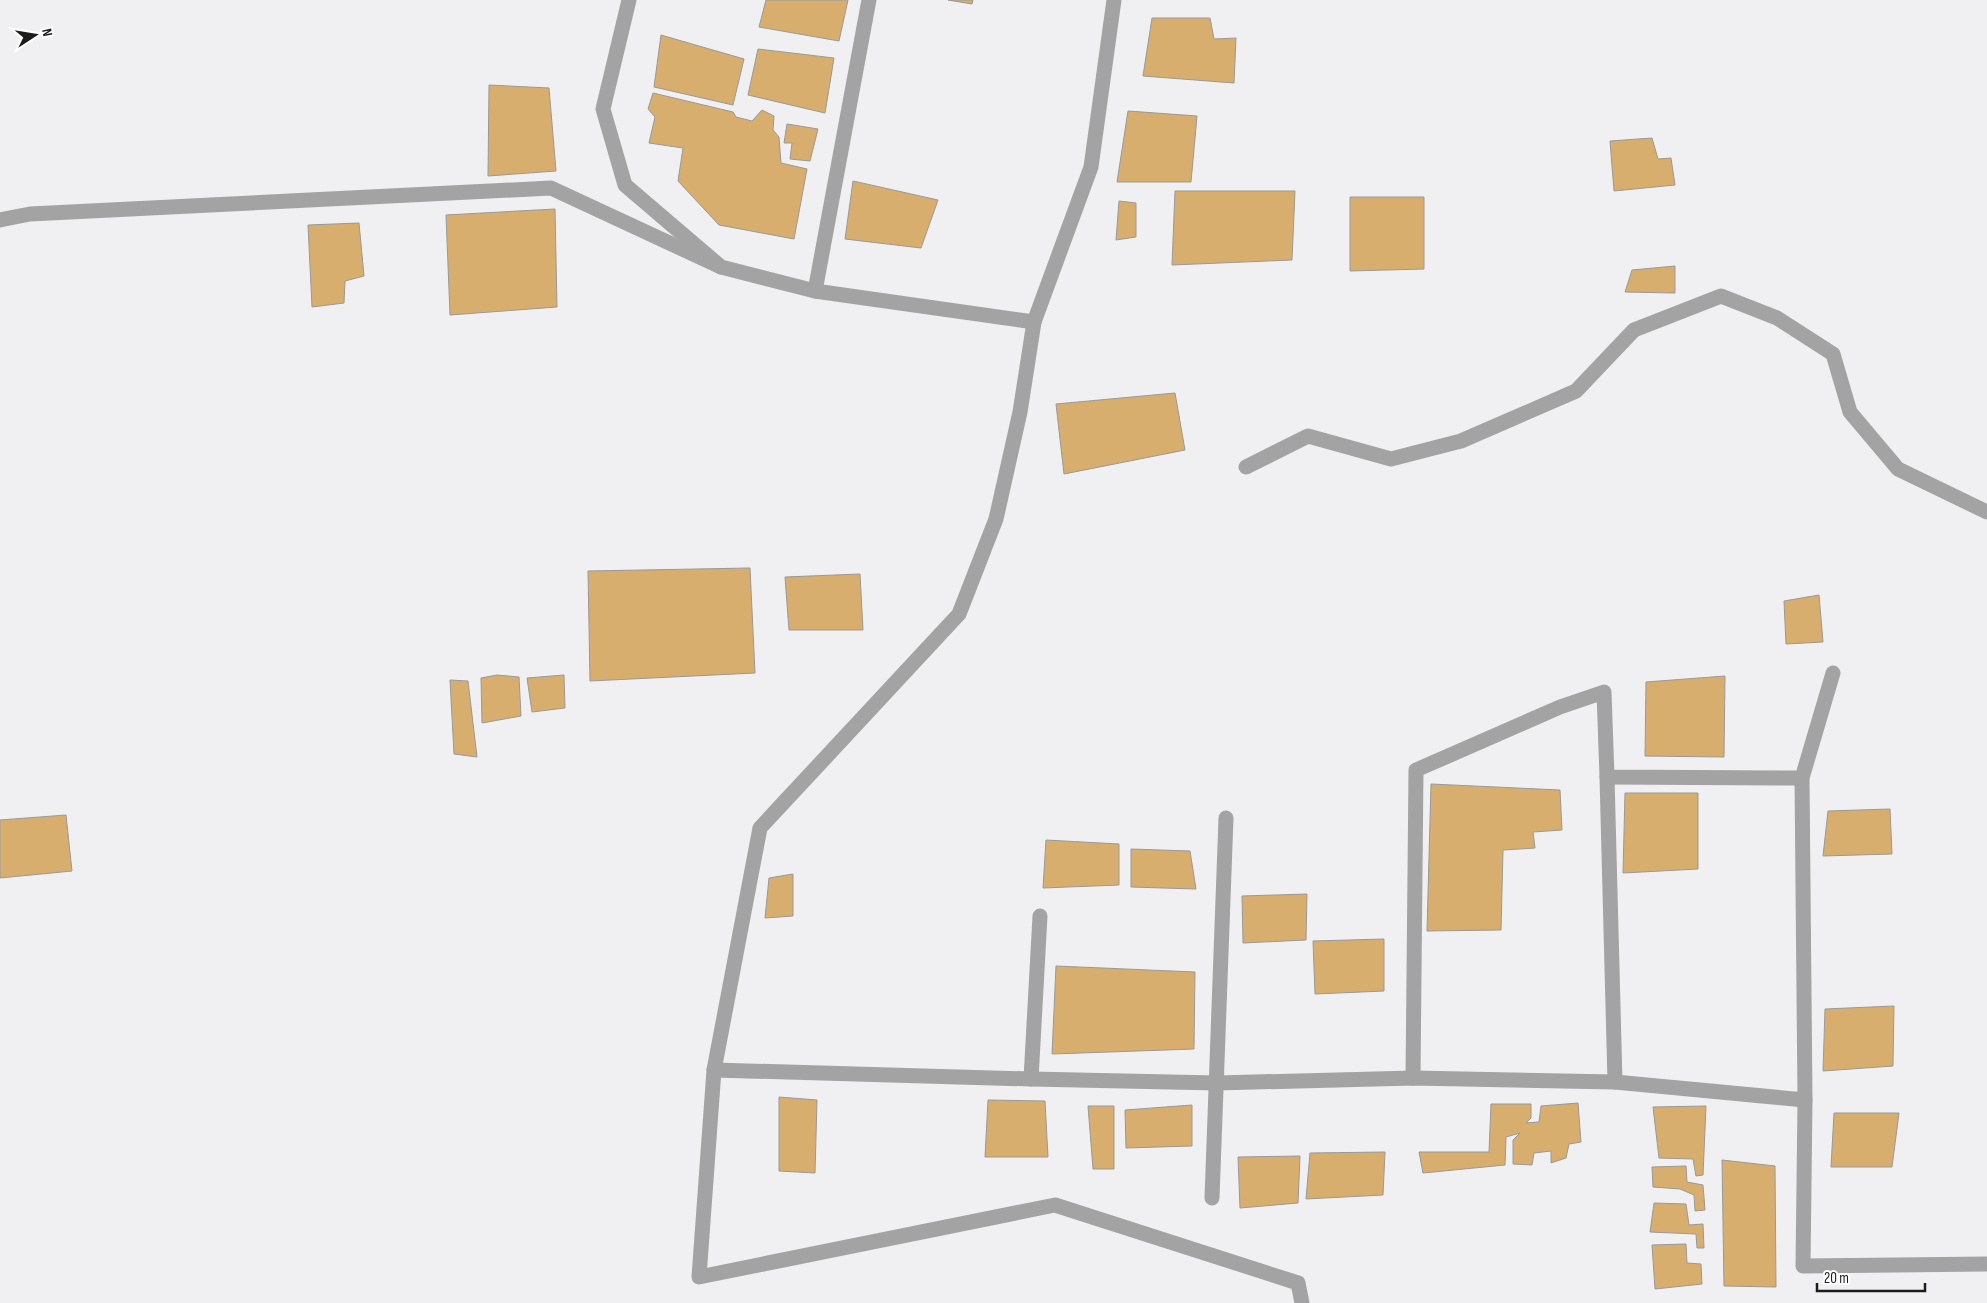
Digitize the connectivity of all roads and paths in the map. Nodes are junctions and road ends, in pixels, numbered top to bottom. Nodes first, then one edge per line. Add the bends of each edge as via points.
1 (629, 0) edge
2 (869, 0) edge
3 (1114, 0) edge
4 (0, 220) edge
5 (720, 267) junction
6 (815, 291) junction
7 (1034, 322) junction
8 (1246, 467) dead end
9 (1987, 512) edge
10 (1833, 673) dead end
11 (1607, 777) junction
12 (1802, 778) junction
13 (1226, 818) dead end
14 (1040, 916) dead end
15 (714, 1070) junction
16 (1413, 1078) junction
17 (1031, 1079) junction
18 (1615, 1082) junction
19 (1217, 1083) junction
20 (1805, 1100) junction
21 (1212, 1198) dead end
22 (1987, 1264) edge
23 (1302, 1303) edge

1 - 5 street via 603,110 625,186
2 - 6 street
3 - 7 street via 1091,167
4 - 5 street via 30,214 551,188
5 - 6 street
6 - 7 street
7 - 15 street via 1020,412 996,519 960,614 760,828
8 - 9 street via 1308,436 1391,459 1461,441 1576,391 1634,330 1721,296 1777,318 1833,354 1850,412 1898,469
10 - 12 street
11 - 12 street
11 - 16 street via 1604,692 1560,707 1416,770
11 - 18 street
12 - 20 street
13 - 19 street
14 - 17 street
15 - 17 street
15 - 23 street via 699,1278 1056,1205 1298,1283
16 - 18 street
16 - 19 street
17 - 19 street
18 - 20 street
19 - 21 street
20 - 22 street via 1802,1266

